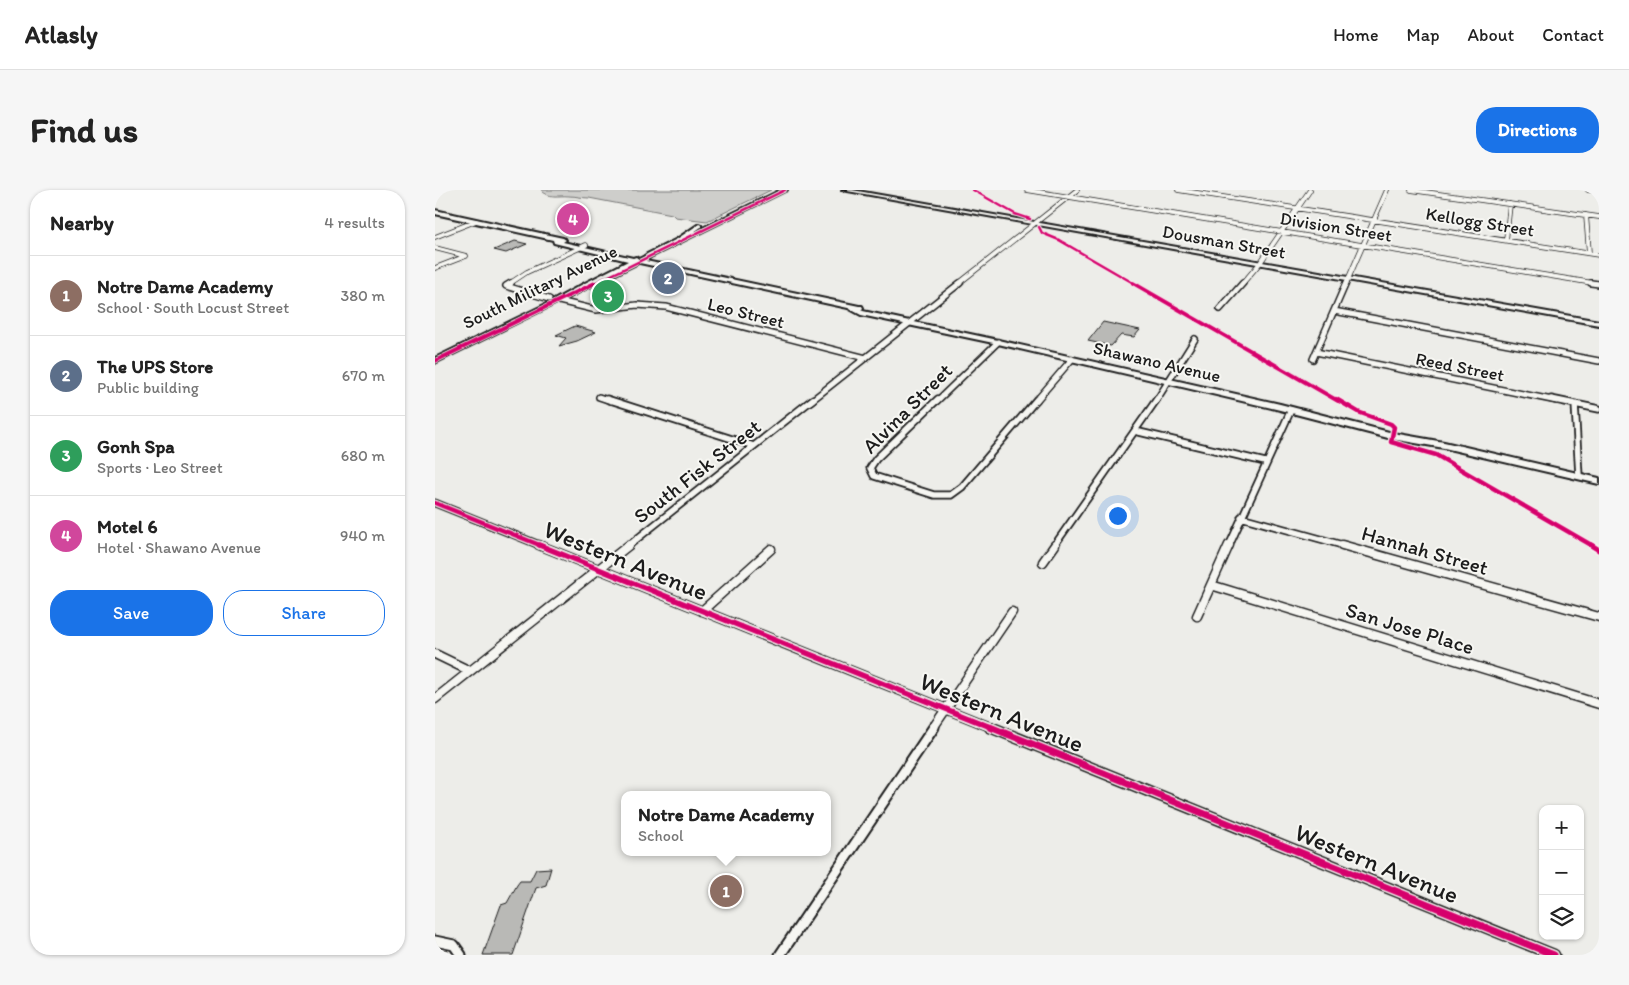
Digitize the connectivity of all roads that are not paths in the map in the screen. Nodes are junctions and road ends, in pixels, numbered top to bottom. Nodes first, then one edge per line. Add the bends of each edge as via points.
1 (774, 190) edge
2 (785, 190) edge
3 (844, 190) edge
4 (1027, 190) edge
5 (1077, 190) edge
6 (1178, 190) edge
7 (1229, 190) edge
8 (1310, 190) edge
9 (1387, 190) edge
10 (1411, 190) edge
11 (1588, 190) edge
12 (1599, 192) edge
13 (1068, 197) junction
14 (1223, 197) junction
15 (1510, 204) junction
16 (1297, 208) junction
17 (435, 212) edge
18 (1586, 215) junction
19 (1599, 216) edge
20 (1373, 220) junction
21 (476, 221) junction
22 (1035, 224) junction
23 (699, 226) joint
24 (1281, 232) junction
25 (435, 237) edge
26 (1506, 240) junction
27 (1363, 245) junction
28 (583, 246) junction
29 (435, 248) edge
30 (1589, 253) junction
31 (1599, 255) edge
32 (639, 259) junction
33 (1260, 263) junction
34 (435, 268) edge
35 (1348, 279) junction
36 (1599, 284) edge
37 (549, 299) junction
38 (559, 301) junction
39 (1220, 309) dead end
40 (1334, 311) junction
41 (911, 322) junction
42 (1599, 323) edge
43 (1195, 339) dead end
44 (998, 342) junction
45 (1317, 352) junction
46 (435, 355) edge
47 (866, 358) junction
48 (1072, 359) junction
49 (1313, 359) dead end
50 (435, 361) edge
51 (1599, 361) edge
52 (1169, 382) junction
53 (599, 397) dead end
54 (1575, 404) junction
55 (1599, 409) edge
56 (1291, 410) junction
57 (1135, 430) junction
58 (754, 446) junction
59 (1265, 462) junction
60 (1579, 476) junction
61 (1599, 481) edge
62 (435, 503) edge
63 (1241, 517) junction
64 (771, 549) dead end
65 (1043, 562) dead end
66 (599, 569) junction
67 (1211, 585) junction
68 (702, 611) junction
69 (1012, 612) dead end
70 (1197, 616) dead end
71 (1599, 617) edge
72 (435, 654) edge
73 (470, 671) junction
74 (435, 699) edge
75 (1599, 704) edge
76 (946, 710) junction
77 (435, 941) edge
78 (461, 955) edge
79 (780, 955) edge
80 (1554, 955) edge

1 - 23 street
2 - 32 street, South Military Avenue
3 - 22 street, Dousman Street
4 - 13 street, Division Street
5 - 13 street, South Fisk Street
6 - 14 street, Kellogg Street
7 - 14 street
8 - 16 street
9 - 20 street
10 - 15 street
11 - 12 street
13 - 22 street, South Fisk Street
13 - 24 street, Division Street
14 - 16 street, Kellogg Street
15 - 18 street
15 - 26 street
16 - 20 street, Kellogg Street
16 - 24 street
17 - 21 main road, Shawano Avenue
18 - 19 street
18 - 30 street
20 - 26 street, Kellogg Street
20 - 27 street
21 - 25 street
21 - 28 main road, Shawano Avenue
22 - 33 street, Dousman Street
22 - 41 street, South Fisk Street
23 - 32 main road via 679,240
24 - 27 street, Division Street
24 - 33 street
26 - 30 street, Kellogg Street
27 - 35 street
27 - 36 street, Division Street
28 - 32 main road, Shawano Avenue
28 - 37 street via 527,272 506,286
29 - 34 street via 466,256
30 - 31 street, Kellogg Street
32 - 37 street, South Military Avenue
32 - 38 main road via 585,284
32 - 41 main road, Shawano Avenue via 852,308 861,313
33 - 35 street, Dousman Street
33 - 39 street
35 - 40 street
35 - 42 street, Dousman Street
37 - 46 street, South Military Avenue
38 - 47 street, Leo Street via 596,310 637,305 666,307
38 - 50 street, South Military Avenue
40 - 45 street
40 - 51 street
41 - 44 main road, Shawano Avenue via 954,329 964,335
41 - 47 street, South Fisk Street
43 - 52 street
44 - 48 main road, Shawano Avenue
44 - 48 street, Alvina Street via 876,459 870,468 874,476 934,495 951,494 962,487
45 - 49 street
45 - 54 street, Reed Street
47 - 58 street, South Fisk Street
48 - 52 main road, Shawano Avenue
52 - 56 main road, Shawano Avenue
52 - 57 street
53 - 58 street
54 - 55 street, Reed Street
54 - 60 street
56 - 59 street
56 - 60 main road, Shawano Avenue via 1373,432
57 - 59 street
57 - 65 street
58 - 66 street, South Fisk Street
59 - 63 street
60 - 61 main road, Shawano Avenue
62 - 66 street, Western Avenue
63 - 67 street
63 - 71 street, Hannah Street
64 - 68 street
66 - 68 street, Western Avenue
66 - 73 street, South Fisk Street
67 - 70 street
67 - 75 street, San Jose Place
68 - 76 street, Western Avenue
69 - 76 street
72 - 73 street
73 - 74 street, South Fisk Street
76 - 79 street
76 - 80 street, Western Avenue
77 - 78 street via 453,944

